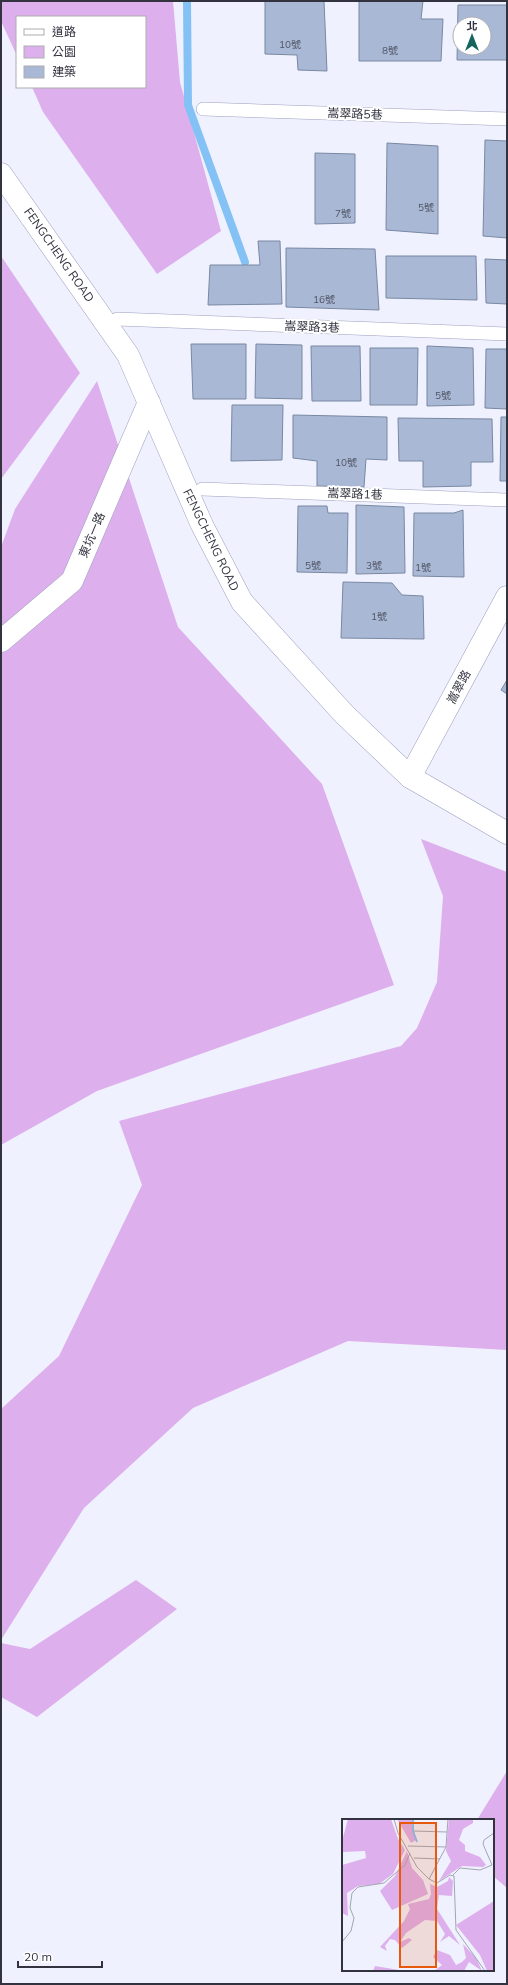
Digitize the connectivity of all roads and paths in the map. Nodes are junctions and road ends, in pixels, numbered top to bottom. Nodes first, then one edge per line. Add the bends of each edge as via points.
1 (203, 109) dead end
2 (507, 119) edge
3 (1, 174) edge
4 (117, 320) dead end
5 (507, 334) edge
6 (149, 402) junction
7 (202, 488) dead end
8 (507, 500) edge
9 (507, 597) edge
10 (1, 641) edge
11 (410, 777) junction
12 (507, 833) edge

1 - 2 lane, 嵩翠路5巷
3 - 6 street, FENGCHENG ROAD via 128,355
4 - 5 lane, 嵩翠路3巷
6 - 10 street, 東坑一路 via 72,581
6 - 11 street, FENGCHENG ROAD via 202,525 242,602 344,714
7 - 8 lane, 嵩翠路1巷
9 - 11 street, 嵩翠路
11 - 12 street, FENGCHENG ROAD

